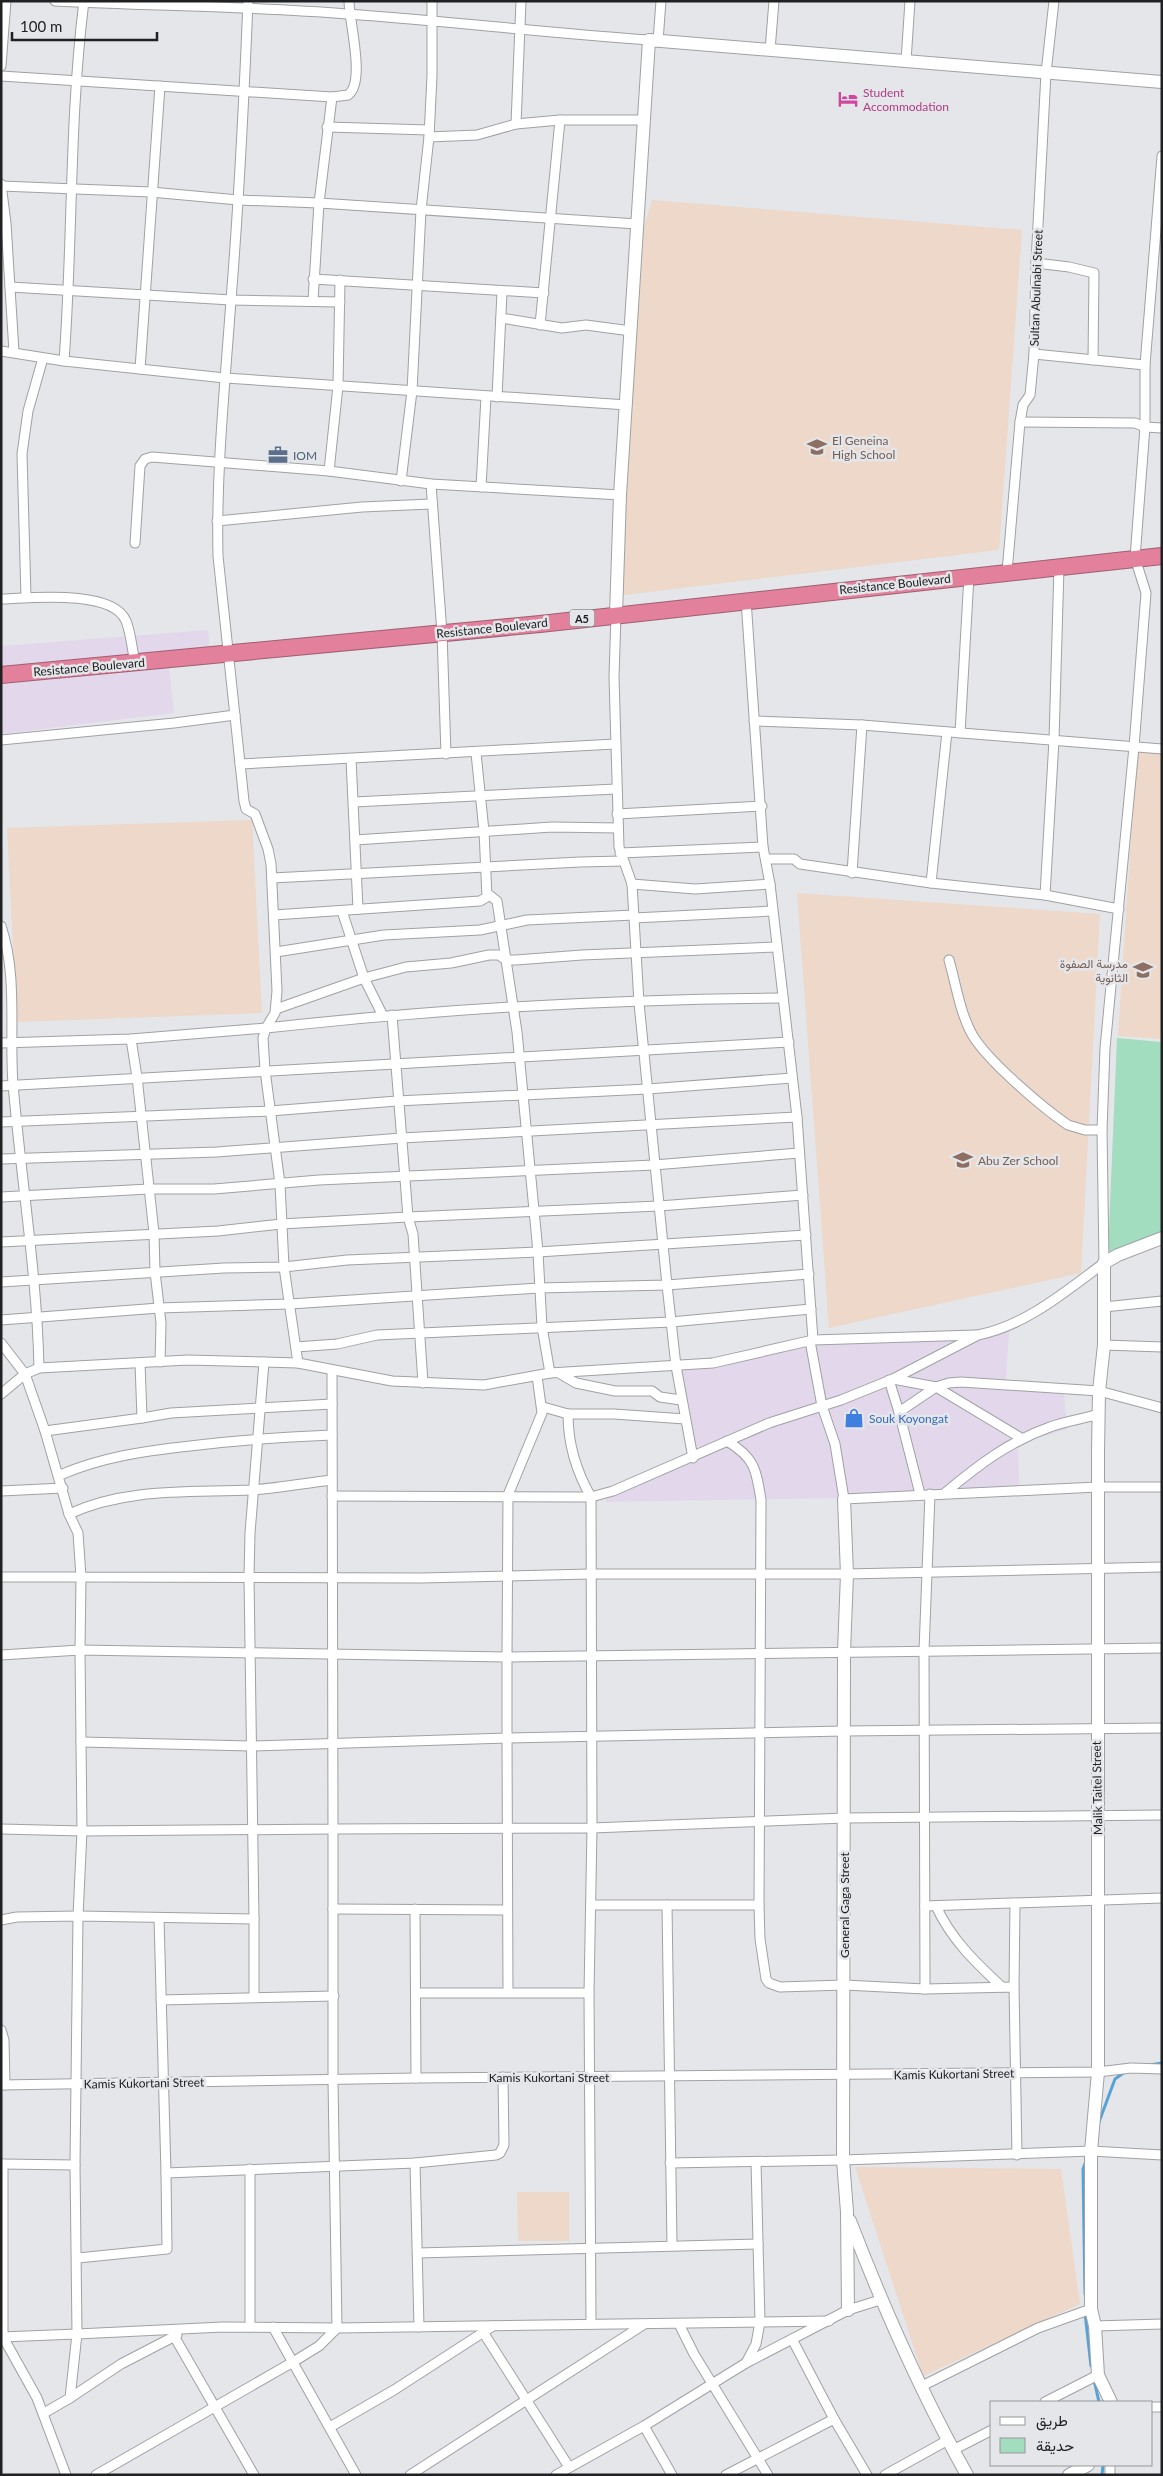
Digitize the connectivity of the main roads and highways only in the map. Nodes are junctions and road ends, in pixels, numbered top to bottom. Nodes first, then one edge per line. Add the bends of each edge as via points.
1 (1162, 556) edge
2 (1, 675) edge

1 - 2 highway, Resistance Boulevard / A5 via 229,655

